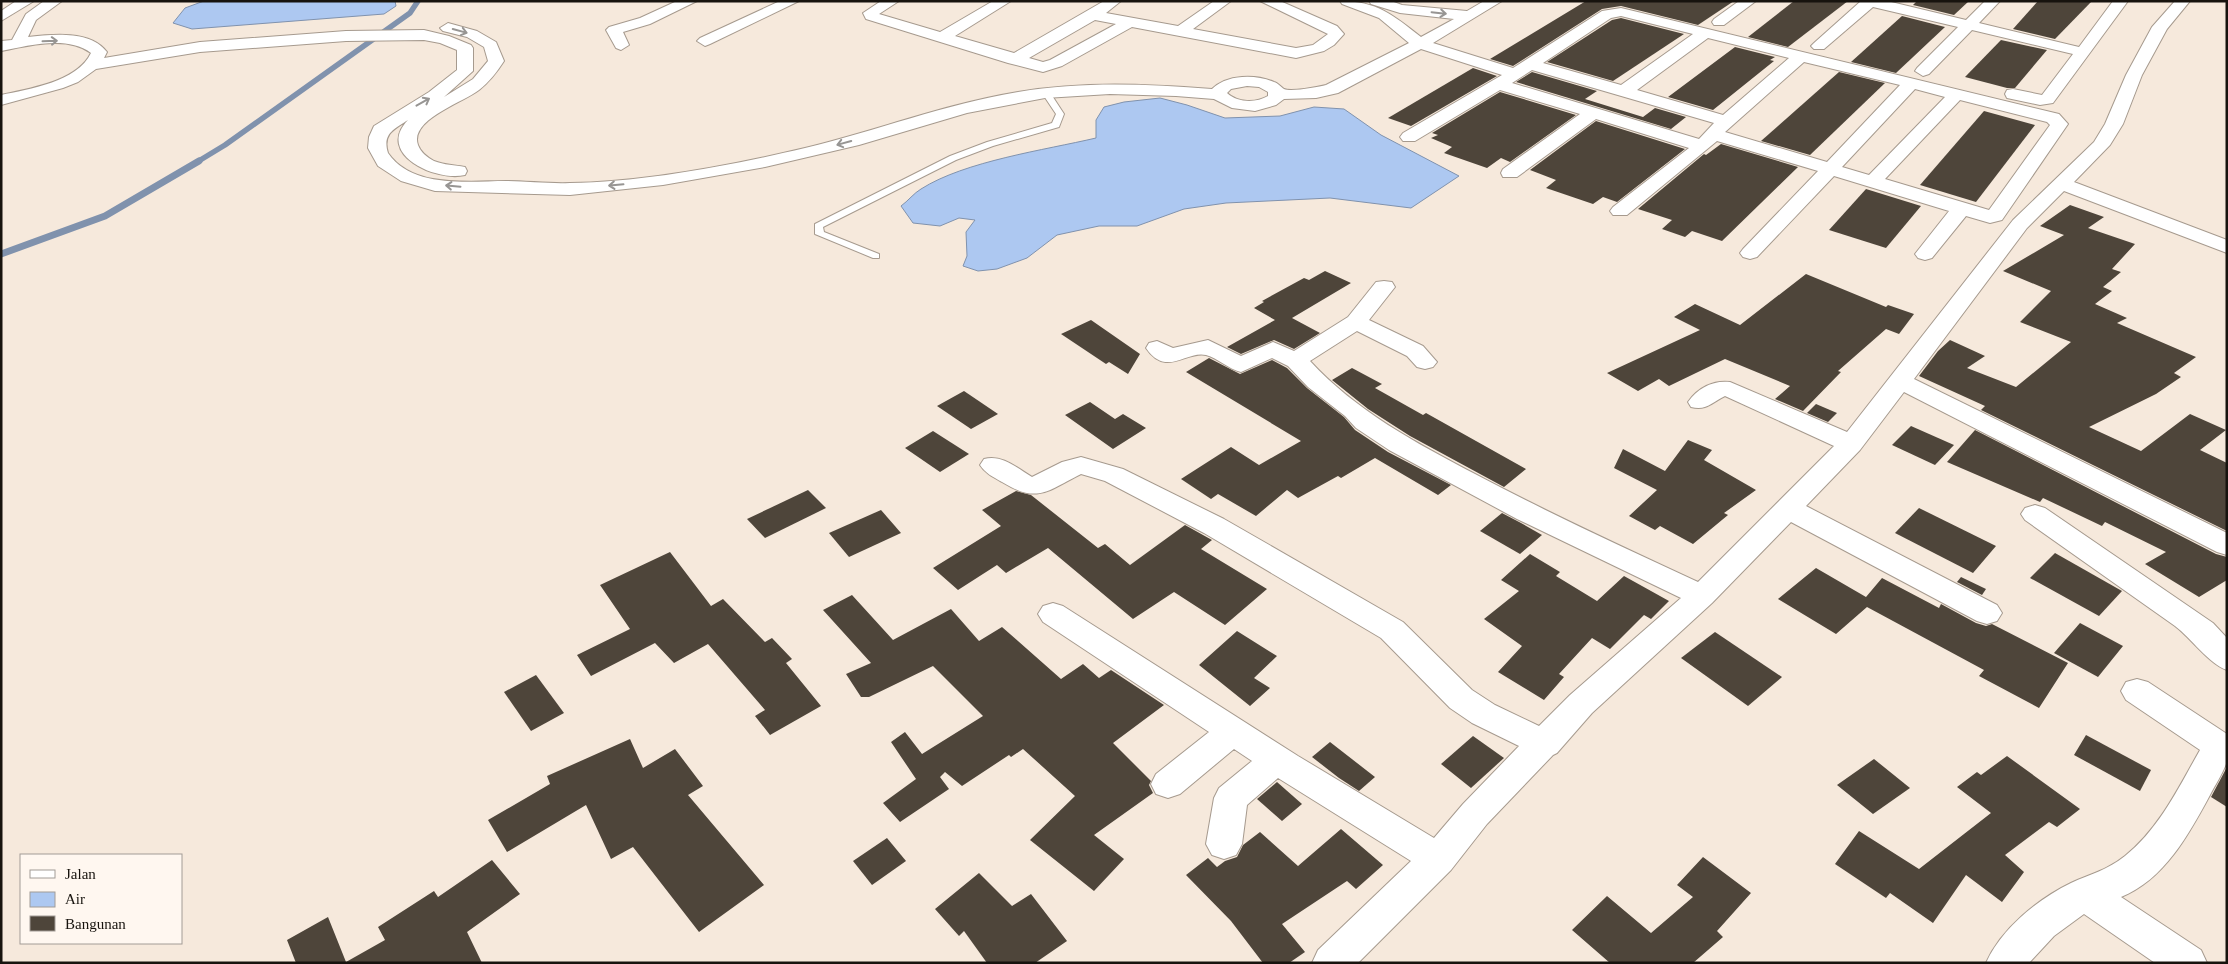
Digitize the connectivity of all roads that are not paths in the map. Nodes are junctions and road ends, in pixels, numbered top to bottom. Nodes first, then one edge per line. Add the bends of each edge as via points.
1 (27, 1) edge
2 (55, 1) edge
3 (690, 1) edge
4 (792, 1) edge
5 (892, 1) edge
6 (1004, 1) edge
7 (1114, 1) edge
8 (1224, 1) edge
9 (1267, 1) edge
10 (1347, 1) edge
11 (1376, 1) edge
12 (1494, 1) edge
13 (1636, 1) edge
14 (1749, 1) edge
15 (1870, 1) edge
16 (1993, 1) edge
17 (2183, 1) edge
18 (2117, 2) edge
19 (1400, 8) junction
20 (1092, 15) junction
21 (1468, 16) junction
22 (1, 17) edge
23 (602, 17) dead end
24 (1308, 18) junction
25 (1130, 22) junction
26 (1970, 25) junction
27 (1712, 27) junction
28 (1292, 28) dead end
29 (614, 30) junction
30 (1181, 31) junction
31 (1437, 35) junction
32 (942, 37) junction
33 (1277, 37) dead end
34 (705, 41) dead end
35 (201, 42) junction
36 (19, 43) junction
37 (1420, 44) junction
38 (620, 45) dead end
39 (1, 46) edge
40 (1261, 46) junction
41 (1819, 46) junction
42 (2082, 52) junction
43 (1802, 55) junction
44 (96, 58) junction
45 (1014, 60) junction
46 (1530, 64) junction
47 (1515, 74) junction
48 (1918, 77) junction
49 (1498, 84) junction
50 (1222, 89) junction
51 (1623, 92) junction
52 (1046, 93) junction
53 (1278, 94) junction
54 (1956, 94) junction
55 (1, 100) edge
56 (1593, 113) junction
57 (1714, 134) junction
58 (1409, 137) dead end
59 (1830, 169) junction
60 (1510, 173) dead end
61 (1872, 182) junction
62 (2063, 184) junction
63 (1961, 209) junction
64 (1620, 211) dead end
65 (2227, 247) edge
66 (1750, 253) dead end
67 (1925, 254) dead end
68 (876, 256) dead end
69 (1384, 287) dead end
70 (1356, 322) junction
71 (1158, 348) dead end
72 (1296, 360) junction
73 (1425, 362) dead end
74 (1900, 381) junction
75 (1700, 402) dead end
76 (1851, 444) junction
77 (993, 465) dead end
78 (1787, 508) junction
79 (2035, 514) dead end
80 (2227, 545) edge
81 (1702, 596) junction
82 (1987, 613) dead end
83 (1052, 614) dead end
84 (2227, 658) edge
85 (2137, 691) dead end
86 (1234, 731) junction
87 (1545, 744) junction
88 (2223, 747) edge
89 (1277, 759) junction
90 (1168, 784) dead end
91 (1224, 844) dead end
92 (1438, 859) junction
93 (2085, 894) junction
94 (1331, 963) edge
95 (2005, 963) edge
96 (2188, 963) edge

1 - 22 street
2 - 36 street via 30,17
3 - 29 street
4 - 34 street
5 - 32 street via 870,13 871,16
6 - 32 street
7 - 20 street
8 - 30 street
9 - 24 street
10 - 37 street via 1384,16
11 - 19 street
12 - 21 street
13 - 27 street
14 - 27 street
15 - 26 street
15 - 41 street
16 - 26 street
17 - 62 street via 2160,27 2101,145
18 - 42 street
19 -> 21 street
19 - 31 street
20 - 25 street
20 - 45 street
21 - 31 street
23 - 29 street
24 - 28 street
24 - 40 street via 1332,29 1336,34 1333,39 1301,54
25 - 30 street
25 - 45 street via 1047,66
26 - 42 street
26 - 48 street
27 - 41 street
27 - 43 street
27 - 46 street via 1629,12 1611,13
27 - 51 street
29 - 38 street
30 - 40 street
31 - 37 street
32 - 45 street
33 - 40 street
35 - 44 street
35 -> 50 street via 296,28 414,24 472,34 491,44 496,61 479,82 410,128 407,139 410,149 422,163 442,170 516,176 676,166 735,156 1022,85 1144,79
52 -> 35 street via 990,104 762,163 572,189 471,188 420,182 402,175 383,162 376,150 380,130 435,96 465,71 465,48 444,39 403,34
36 - 39 street
36 -> 44 street via 68,40 94,46
37 - 47 street
37 - 53 street via 1332,89 1316,93
41 - 48 street
42 - 48 street via 2047,99
43 - 48 street
43 - 57 street
44 - 55 street via 65,82
46 - 47 street
46 - 51 street
47 - 49 street
48 - 54 street
48 - 59 street
49 - 56 street
49 - 58 street
50 - 52 street via 1090,89
50 - 53 street via 1246,81 1262,83 1274,88
50 - 53 street via 1233,103 1250,106 1266,104
51 - 57 street
52 - 68 lane via 1060,114 1056,126 953,158 818,226 820,234
54 - 61 street
54 - 63 street via 2053,118 2059,124 1994,216
56 - 57 street
56 - 60 street
57 - 59 street
57 - 64 street
59 - 61 street
59 - 66 street
61 - 63 street
62 - 65 street
62 - 74 street via 2020,224
63 - 67 street
69 - 70 street
70 - 72 street
70 - 73 street via 1415,351
71 - 72 street via 1170,356 1208,347 1241,365 1273,349
72 - 81 street via 1316,382 1354,410 1365,423 1398,444 1527,513
74 - 76 street
74 - 80 street
75 - 76 street via 1719,388 1730,388
76 - 78 street
77 - 87 street via 1028,486 1044,483 1081,466 1154,494 1392,630 1471,706
78 - 81 street
78 - 82 street
79 - 84 street via 2184,618
81 - 87 street via 1581,704
83 - 86 street
85 - 88 street
86 - 89 street
86 - 90 street
87 - 92 street via 1475,814
88 - 93 street via 2175,825 2152,852 2124,878
89 - 91 street via 1231,798
89 - 92 street
92 - 94 street
93 - 95 street via 2056,910 2022,941
93 - 96 street

